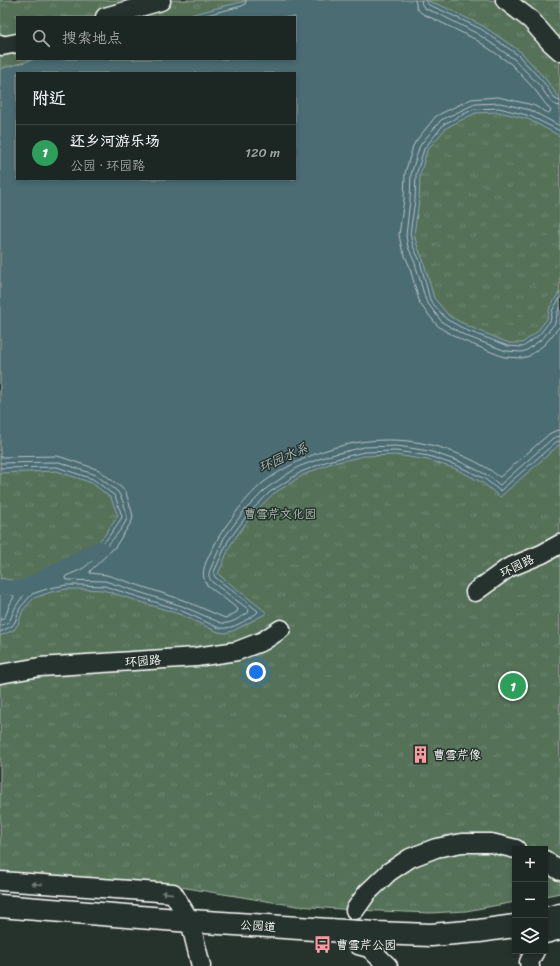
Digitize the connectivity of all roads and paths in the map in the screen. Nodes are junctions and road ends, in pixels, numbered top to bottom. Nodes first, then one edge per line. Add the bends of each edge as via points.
1 (505, 0) edge
2 (161, 1) dead end
3 (109, 16) edge
4 (16, 43) edge
5 (0, 44) edge
6 (560, 51) edge
7 (560, 544) edge
8 (475, 592) dead end
9 (281, 630) dead end
10 (0, 674) edge
11 (512, 848) edge
12 (548, 862) edge
13 (560, 871) edge
14 (0, 881) edge
15 (0, 906) edge
16 (355, 910) dead end
17 (560, 915) edge
18 (548, 918) edge
19 (190, 921) junction
20 (512, 926) edge
21 (560, 930) edge
22 (548, 933) edge
23 (358, 944) dead end
24 (533, 954) edge
25 (201, 966) edge
26 (388, 966) edge
27 (530, 966) edge

1 - 6 street via 531,20
2 - 3 street
4 - 5 street via 2,46
7 - 8 street, 环园路 via 508,568
9 - 10 street, 环园路 via 263,641 237,651 196,657 40,667
11 - 16 street via 491,843 462,843 436,848 410,858 378,882
12 - 13 street
19 -> 14 street via 174,893
15 - 19 main road, 公园道
17 - 18 main road
19 - 20 main road, 公园道 via 431,935
19 - 25 street
21 - 22 street
23 - 26 street via 369,948
24 - 27 street via 529,962

